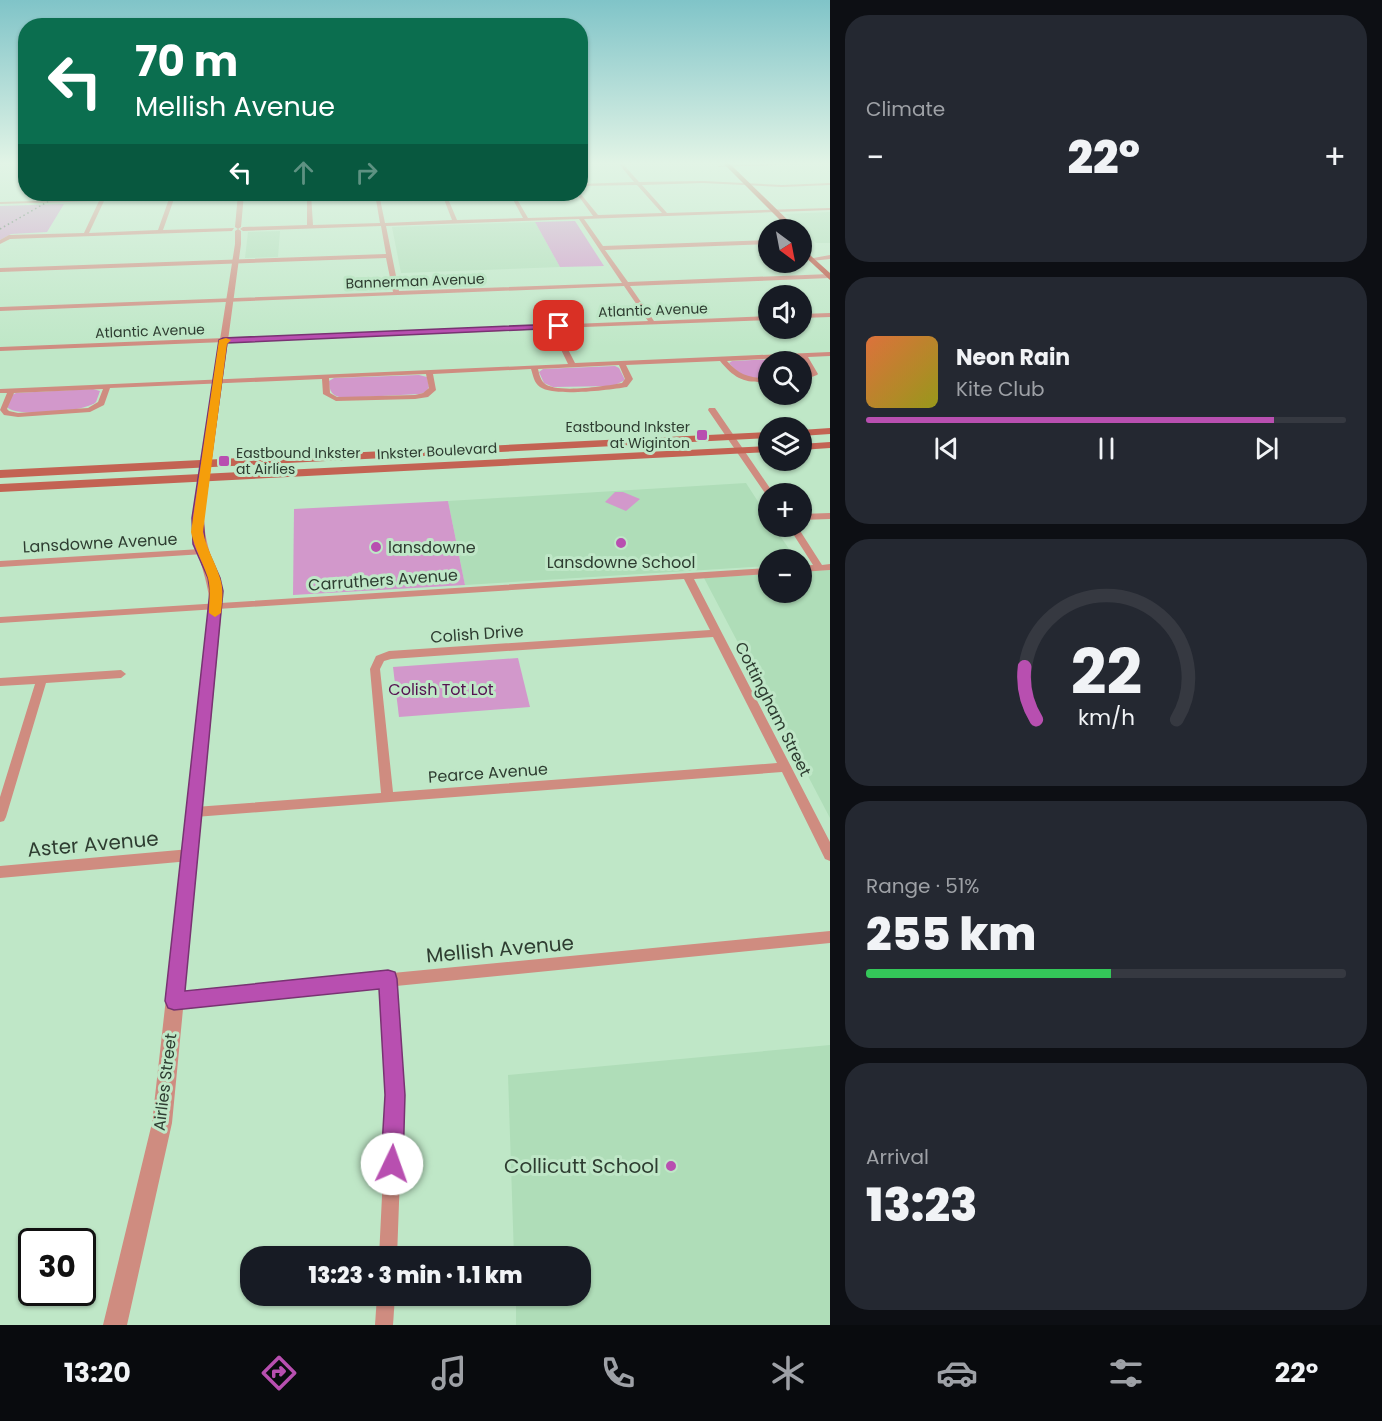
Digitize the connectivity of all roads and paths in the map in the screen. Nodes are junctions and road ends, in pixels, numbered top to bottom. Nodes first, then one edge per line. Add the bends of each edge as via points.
1 (91, 224) edge
2 (163, 224) edge
3 (238, 224) edge
4 (310, 224) edge
5 (383, 224) junction
6 (389, 224) edge
7 (585, 224) edge
8 (310, 227) junction
9 (238, 229) junction
10 (160, 232) junction
11 (86, 234) junction
12 (0, 242) edge
13 (758, 242) edge
14 (812, 246) edge
15 (602, 248) junction
16 (388, 256) junction
17 (812, 259) edge
18 (828, 259) edge
19 (812, 260) edge
20 (235, 261) junction
21 (0, 270) edge
22 (829, 277) edge
23 (627, 285) junction
24 (396, 293) junction
25 (228, 300) junction
26 (0, 309) edge
27 (830, 315) edge
28 (812, 316) edge
29 (758, 318) edge
30 (652, 322) junction
31 (553, 327) junction
32 (223, 340) junction
33 (0, 349) edge
34 (830, 354) edge
35 (812, 355) edge
36 (758, 357) edge
37 (721, 358) junction
38 (621, 363) junction
39 (572, 365) junction
40 (534, 367) junction
41 (429, 372) junction
42 (326, 377) junction
43 (758, 380) edge
44 (218, 381) junction
45 (107, 387) junction
46 (0, 391) edge
47 (11, 391) junction
48 (712, 410) dead end
49 (830, 431) edge
50 (812, 432) edge
51 (758, 436) edge
52 (731, 437) junction
53 (830, 445) edge
54 (812, 446) edge
55 (758, 449) edge
56 (740, 450) junction
57 (206, 463) junction
58 (0, 474) edge
59 (204, 478) junction
60 (762, 483) edge
61 (0, 488) edge
62 (830, 516) edge
63 (812, 517) edge
64 (801, 537) edge
65 (201, 552) junction
66 (0, 564) edge
67 (825, 567) edge
68 (758, 572) edge
69 (688, 577) junction
70 (216, 606) junction
71 (0, 620) edge
72 (716, 633) junction
73 (121, 674) dead end
74 (42, 679) junction
75 (0, 682) edge
76 (784, 767) junction
77 (387, 797) junction
78 (195, 812) junction
79 (0, 817) edge
80 (190, 855) junction
81 (830, 855) edge
82 (0, 872) edge
83 (830, 938) edge
84 (388, 979) junction
85 (174, 1001) junction
86 (388, 1246) edge
87 (385, 1306) edge
88 (115, 1325) edge
89 (384, 1325) edge

1 - 11 street
2 - 10 street
3 - 9 street, Airlies Street
4 - 8 street
5 - 6 street
5 - 8 street
5 - 16 street
7 - 15 street
8 - 9 street
9 - 10 street
9 - 20 street, Airlies Street
10 - 11 street
11 - 12 street via 9,237
13 - 15 street
14 - 18 main road
15 - 23 street
16 - 20 street
16 - 24 street
17 - 18 street
19 - 22 main road
20 - 21 street
20 - 25 street, Airlies Street
22 - 23 street, Bannerman Avenue
23 - 24 street, Bannerman Avenue
23 - 30 street
24 - 25 street, Bannerman Avenue
25 - 26 street, Bannerman Avenue
25 - 32 street, Airlies Street
27 - 28 street
29 - 30 street, Atlantic Avenue
30 - 31 street, Atlantic Avenue
31 - 32 street, Atlantic Avenue
31 - 39 street
32 - 33 street, Atlantic Avenue
32 - 44 street, Airlies Street
34 - 35 street
36 - 37 street
37 - 38 street
37 - 43 street via 737,376
38 - 39 street
38 - 40 street via 629,379 624,385 561,389 539,382
39 - 40 street
40 - 41 street
41 - 42 street
41 - 42 street via 433,388 415,397 336,399 327,394
42 - 44 street
44 - 45 street
44 - 57 street, Airlies Street
45 - 47 street
45 - 47 street via 101,403 90,410 18,415 3,409
46 - 47 street
48 - 52 street
49 - 50 main road
51 - 52 main road, Inkster Boulevard
52 - 56 street
52 - 57 main road, Inkster Boulevard
53 - 54 main road
55 - 56 main road, Inkster Boulevard
56 - 59 main road, Inkster Boulevard
56 - 60 street
57 - 58 main road, Inkster Boulevard
57 - 59 street, Airlies Street
59 - 61 main road, Inkster Boulevard
59 - 65 street, Airlies Street via 197,532
62 - 63 street
64 - 67 street
65 - 66 street, Lansdowne Avenue
65 - 70 street, Airlies Street via 214,578
68 - 69 street, Carruthers Avenue
69 - 70 street, Carruthers Avenue
69 - 72 street, Cottingham Street
70 - 71 street, Carruthers Avenue
70 - 78 street, Airlies Street
72 - 76 street, Cottingham Street
72 - 77 street, Colish Drive via 388,655 380,659 375,669
73 - 74 street
74 - 75 street
74 - 79 street
76 - 77 street, Pearce Avenue
76 - 81 street, Cottingham Street
77 - 78 street, Pearce Avenue
78 - 80 street, Airlies Street
80 - 82 street, Aster Avenue
80 - 85 street, Airlies Street
83 - 84 street, Mellish Avenue
84 - 85 street, Mellish Avenue
84 - 86 street via 395,1095
85 - 88 street, Airlies Street via 162,1123
87 - 89 street

